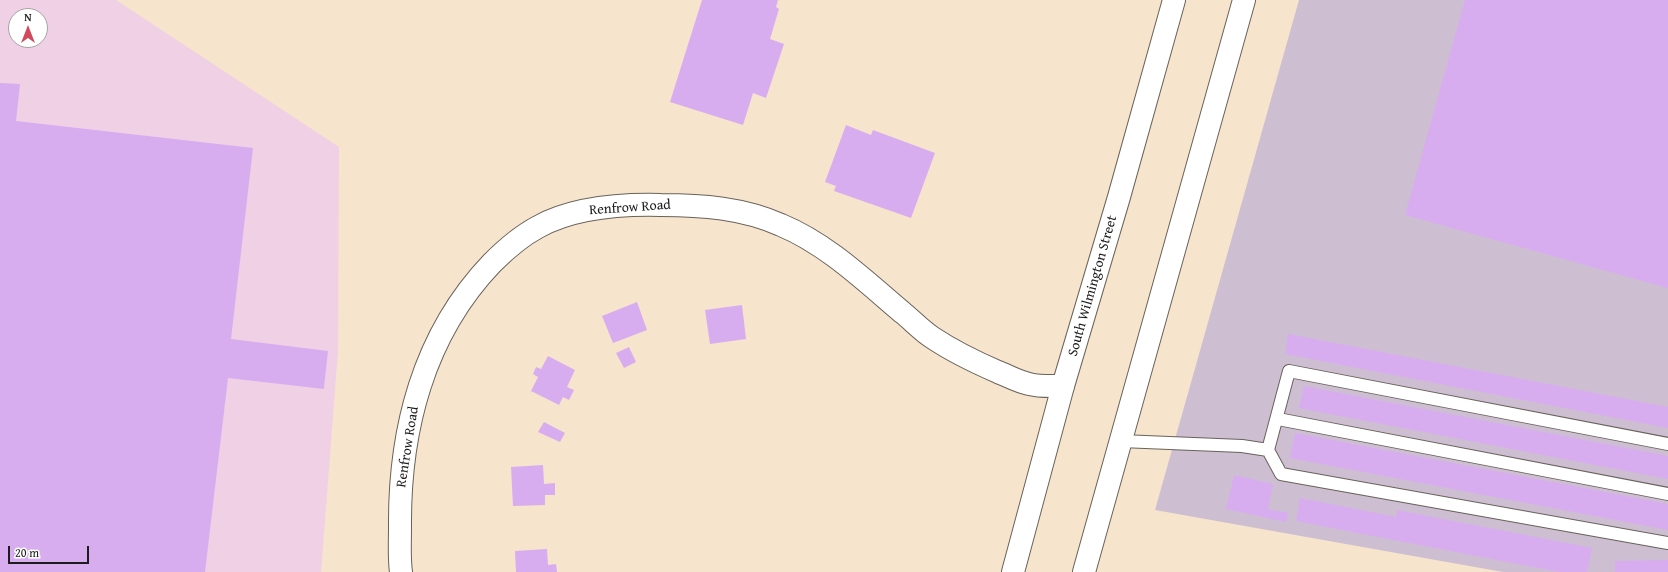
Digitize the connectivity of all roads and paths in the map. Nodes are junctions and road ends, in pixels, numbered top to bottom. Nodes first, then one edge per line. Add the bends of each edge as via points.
1 (1174, 0) edge
2 (1244, 0) edge
3 (1064, 386) junction
4 (1278, 419) junction
5 (1121, 440) junction
6 (1668, 444) edge
7 (1268, 450) junction
8 (1668, 494) edge
9 (1668, 543) edge
10 (401, 572) edge
11 (1014, 572) edge
12 (1084, 572) edge

1 - 3 main road, South Wilmington Street
2 - 5 main road
3 - 10 main road, Renfrow Road via 1030,385 969,360 931,337 815,243 781,224 750,214 684,205 644,204 602,208 561,216 536,228 502,253 474,282 438,340 420,380 410,418 402,471
3 - 11 main road, South Wilmington Street
4 - 6 lane via 1289,372
4 - 7 lane
4 - 8 lane
5 - 7 lane via 1242,446
5 - 12 main road
7 - 9 lane via 1281,474

